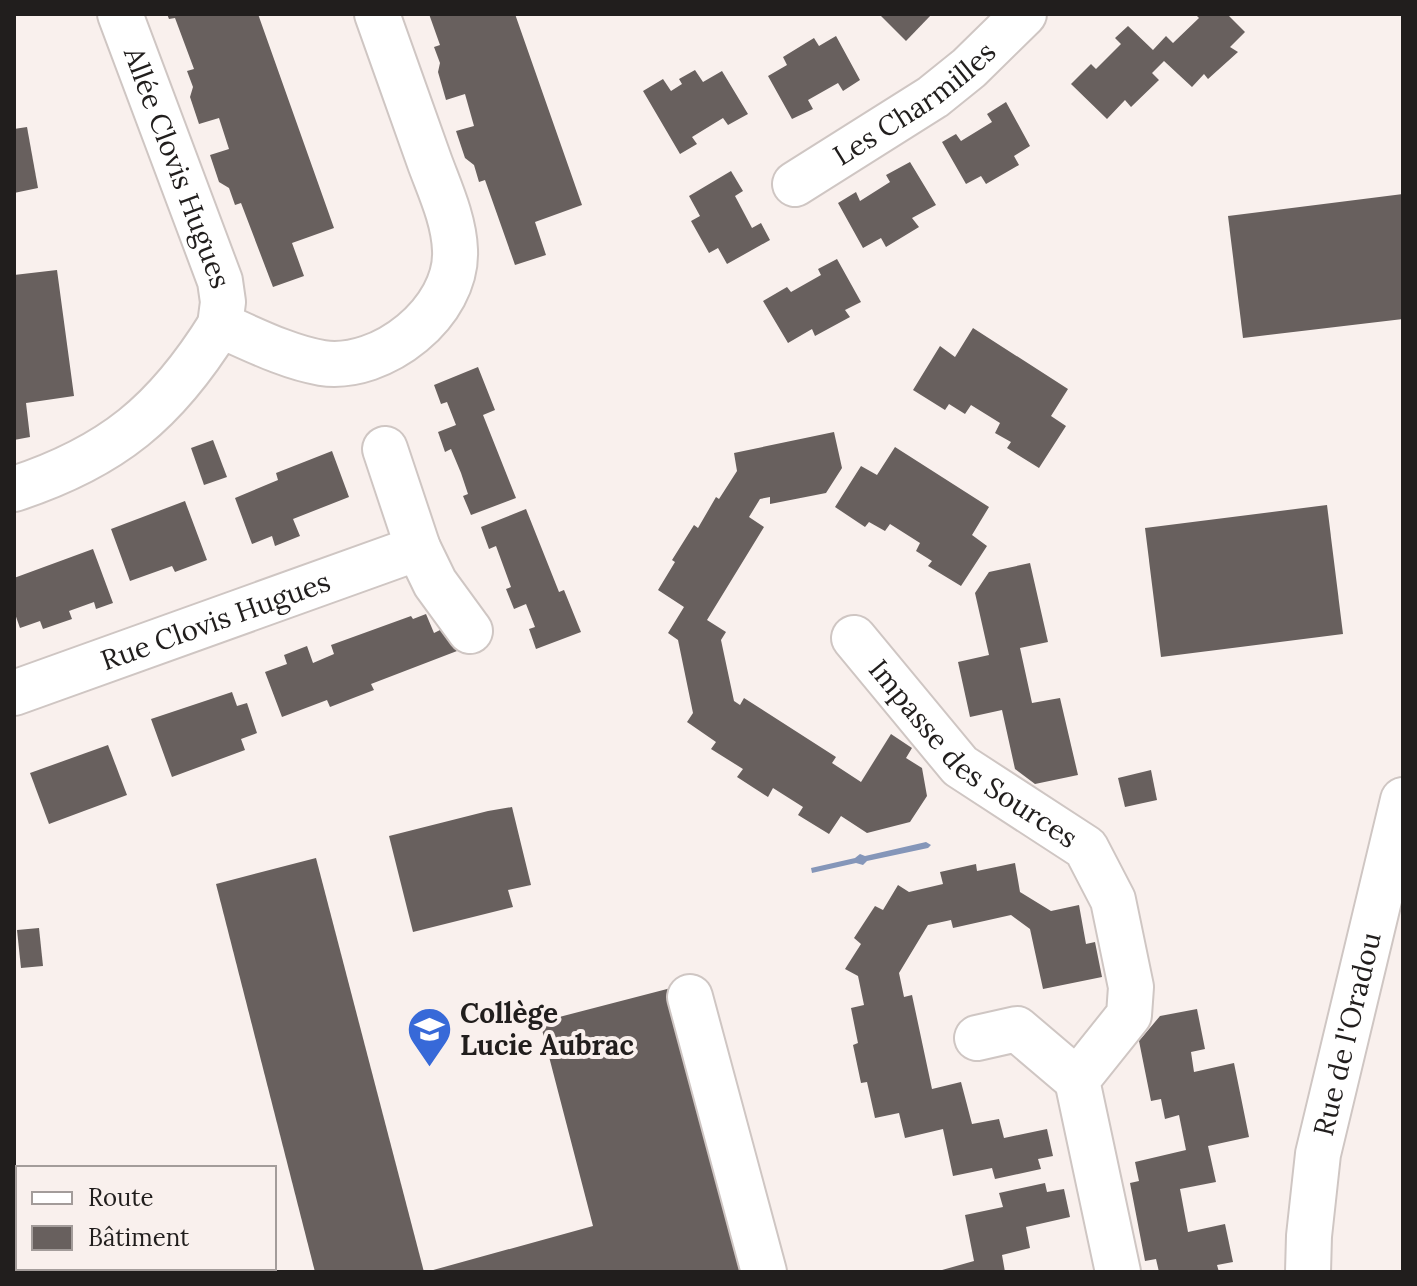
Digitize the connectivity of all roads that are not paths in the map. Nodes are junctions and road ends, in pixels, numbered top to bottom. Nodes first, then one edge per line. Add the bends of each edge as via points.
1 (120, 14) edge
2 (377, 14) edge
3 (1024, 14) edge
4 (795, 184) dead end
5 (220, 325) junction
6 (385, 449) dead end
7 (14, 489) edge
8 (418, 548) junction
9 (470, 631) dead end
10 (854, 638) dead end
11 (14, 693) edge
12 (1403, 800) edge
13 (690, 997) dead end
14 (977, 1038) dead end
15 (1077, 1080) junction
16 (764, 1272) edge
17 (1118, 1272) edge
18 (1308, 1272) edge

1 - 5 street, Allée Clovis Hugues via 220,281
2 - 5 street, Allée Clovis Hugues via 449,215 456,251 452,277 433,313 411,336 354,361 326,364 302,358
3 - 4 street, Les Charmilles via 933,97
5 - 7 street, Allée Clovis Hugues via 197,363 121,439 85,461
6 - 8 street
8 - 9 street via 435,583
8 - 11 street, Rue Clovis Hugues
10 - 15 street, Impasse des Sources via 960,766 1086,848 1113,900 1131,987 1129,1015
12 - 18 street, Rue de l'Oradou via 1318,1154
13 - 16 street
14 - 15 street via 1017,1029
15 - 17 street

